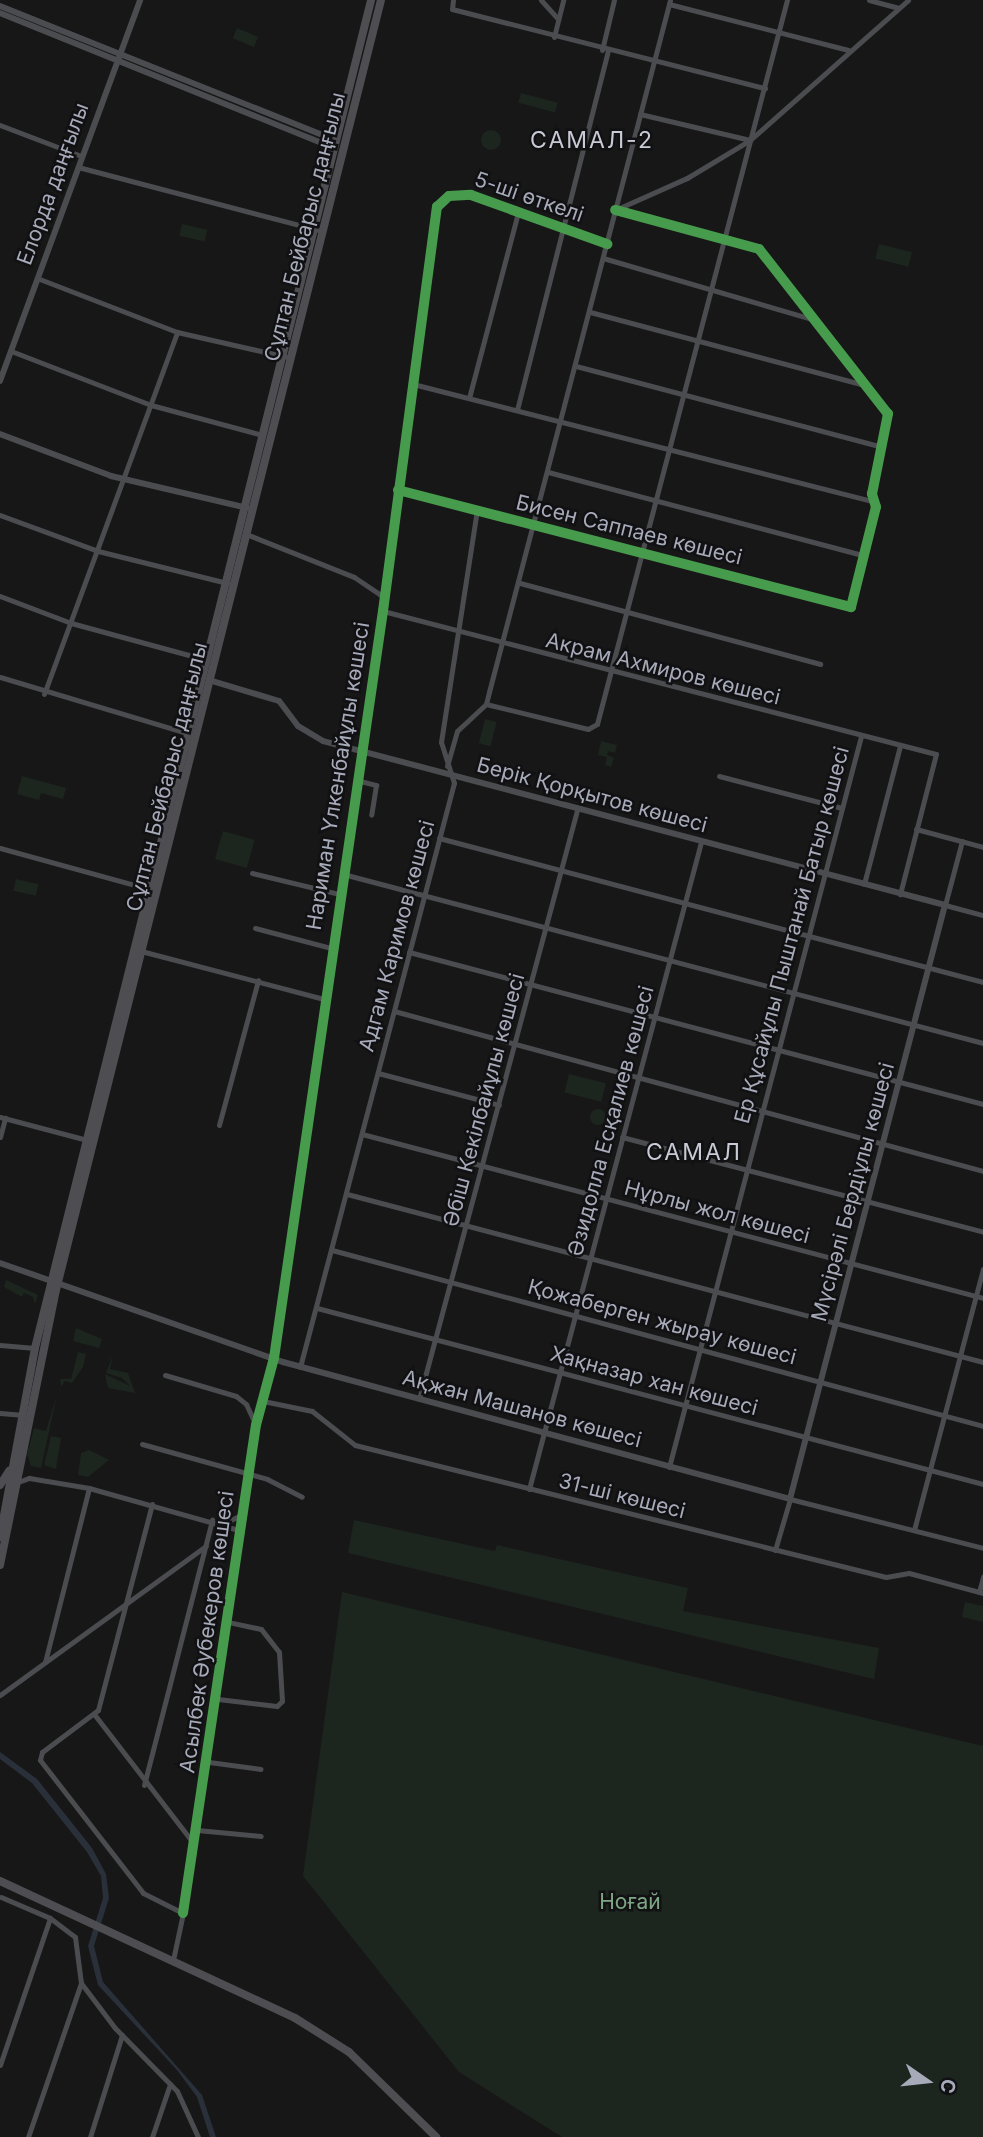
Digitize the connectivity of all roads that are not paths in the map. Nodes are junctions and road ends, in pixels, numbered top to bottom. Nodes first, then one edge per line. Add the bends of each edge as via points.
1 (140, 0) edge
2 (371, 0) edge
3 (381, 0) edge
4 (453, 0) edge
5 (541, 0) edge
6 (563, 0) edge
7 (614, 0) edge
8 (787, 0) edge
9 (869, 0) edge
10 (908, 0) edge
11 (670, 2) edge
12 (0, 6) edge
13 (898, 8) junction
14 (0, 13) edge
15 (558, 19) junction
16 (778, 32) junction
17 (554, 37) junction
18 (605, 50) junction
19 (848, 50) junction
20 (117, 57) junction
21 (653, 63) junction
22 (765, 88) junction
23 (640, 114) junction
24 (0, 125) edge
25 (339, 127) junction
26 (750, 140) junction
27 (81, 156) junction
28 (330, 158) junction
29 (78, 167) junction
30 (440, 201) joint
31 (615, 210) junction
32 (518, 212) junction
33 (564, 228) junction
34 (318, 230) junction
35 (724, 239) junction
36 (607, 244) junction
37 (603, 258) junction
38 (37, 278) junction
39 (712, 290) junction
40 (590, 312) junction
41 (814, 319) junction
42 (177, 332) junction
43 (699, 341) junction
44 (11, 351) junction
45 (286, 357) junction
46 (576, 366) junction
47 (0, 381) edge
48 (413, 383) junction
49 (865, 386) junction
50 (684, 395) junction
51 (469, 398) junction
52 (151, 405) junction
53 (517, 410) junction
54 (562, 421) junction
55 (0, 434) edge
56 (262, 435) junction
57 (882, 447) junction
58 (670, 449) junction
59 (548, 472) junction
60 (123, 479) junction
61 (398, 490) junction
62 (657, 501) junction
63 (873, 501) junction
64 (248, 509) junction
65 (477, 510) junction
66 (0, 515) edge
67 (535, 525) junction
68 (246, 534) junction
69 (98, 551) junction
70 (643, 553) junction
71 (863, 555) junction
72 (226, 583) junction
73 (520, 583) junction
74 (0, 596) edge
75 (385, 598) junction
76 (383, 611) junction
77 (627, 613) junction
78 (71, 623) junction
79 (460, 628) junction
80 (503, 643) junction
81 (207, 660) junction
82 (820, 664) dead end
83 (612, 672) junction
84 (0, 677) edge
85 (209, 680) junction
86 (44, 694) junction
87 (486, 704) junction
88 (192, 734) junction
89 (861, 736) junction
90 (900, 746) junction
91 (361, 752) junction
92 (447, 766) junction
93 (719, 776) dead end
94 (451, 777) junction
95 (356, 780) junction
96 (842, 808) junction
97 (577, 810) junction
98 (371, 815) dead end
99 (916, 829) junction
100 (439, 838) junction
101 (962, 841) junction
102 (701, 842) junction
103 (983, 847) edge
104 (0, 848) edge
105 (561, 870) junction
106 (252, 873) dead end
107 (343, 874) junction
108 (825, 874) junction
109 (864, 884) junction
110 (152, 890) junction
111 (339, 894) junction
112 (424, 894) junction
113 (900, 894) junction
114 (685, 903) junction
115 (945, 905) junction
116 (983, 915) edge
117 (546, 927) junction
118 (256, 928) dead end
119 (807, 935) junction
120 (331, 948) junction
121 (141, 951) junction
122 (409, 952) junction
123 (670, 959) junction
124 (929, 968) junction
125 (258, 980) junction
126 (983, 982) edge
127 (531, 984) junction
128 (792, 992) junction
129 (324, 999) junction
130 (394, 1011) junction
131 (654, 1017) junction
132 (914, 1024) junction
133 (983, 1043) edge
134 (515, 1044) junction
135 (777, 1049) junction
136 (378, 1073) junction
137 (638, 1077) junction
138 (899, 1082) junction
139 (983, 1104) edge
140 (499, 1105) junction
141 (761, 1111) junction
142 (2, 1118) edge
143 (219, 1125) dead end
144 (362, 1134) junction
145 (0, 1137) edge
146 (622, 1138) junction
147 (90, 1141) junction
148 (883, 1144) junction
149 (482, 1166) junction
150 (746, 1170) junction
151 (983, 1171) edge
152 (347, 1194) junction
153 (606, 1198) junction
154 (868, 1202) junction
155 (466, 1226) junction
156 (730, 1231) junction
157 (983, 1232) edge
158 (332, 1250) junction
159 (590, 1258) junction
160 (0, 1263) edge
161 (852, 1264) junction
162 (983, 1269) edge
163 (451, 1282) junction
164 (55, 1283) junction
165 (715, 1291) junction
166 (976, 1297) junction
167 (983, 1298) edge
168 (317, 1308) junction
169 (575, 1315) junction
170 (837, 1323) junction
171 (435, 1340) junction
172 (0, 1345) edge
173 (35, 1348) junction
174 (700, 1349) junction
175 (960, 1356) junction
176 (274, 1358) junction
177 (983, 1362) edge
178 (300, 1367) junction
179 (560, 1373) junction
180 (165, 1375) dead end
181 (822, 1382) junction
182 (419, 1399) junction
183 (246, 1404) junction
184 (262, 1404) junction
185 (685, 1405) junction
186 (0, 1413) edge
187 (21, 1415) junction
188 (944, 1415) junction
189 (256, 1425) junction
190 (983, 1426) edge
191 (544, 1433) junction
192 (807, 1438) junction
193 (142, 1444) dead end
194 (13, 1458) junction
195 (669, 1467) junction
196 (930, 1470) junction
197 (249, 1475) junction
198 (14, 1483) junction
199 (983, 1484) edge
200 (0, 1486) edge
201 (89, 1488) junction
202 (529, 1489) junction
203 (302, 1497) dead end
204 (790, 1499) junction
205 (152, 1504) junction
206 (244, 1514) junction
207 (212, 1520) junction
208 (223, 1522) junction
209 (914, 1530) junction
210 (242, 1531) junction
211 (0, 1537) edge
212 (206, 1546) junction
213 (983, 1548) edge
214 (775, 1550) junction
215 (0, 1565) edge
216 (983, 1577) edge
217 (981, 1592) edge
218 (126, 1603) junction
219 (229, 1622) junction
220 (45, 1662) junction
221 (0, 1695) edge
222 (218, 1699) junction
223 (94, 1714) junction
224 (209, 1762) junction
225 (261, 1769) dead end
226 (145, 1785) junction
227 (197, 1830) junction
228 (261, 1836) dead end
229 (195, 1845) junction
230 (3, 1882) edge
231 (1, 1898) edge
232 (183, 1913) junction
233 (50, 1918) junction
234 (173, 1960) junction
235 (80, 1983) junction
236 (122, 2035) junction
237 (0, 2065) edge
238 (170, 2084) junction
239 (28, 2137) edge
240 (90, 2137) edge
241 (152, 2137) edge
242 (198, 2137) edge
243 (436, 2137) edge

1 - 20 street, Елорда даңғылы
2 - 25 main road, Сұлтан Бейбарыс даңғылы
3 - 34 main road, Сұлтан Бейбарыс даңғылы
4 - 17 street via 452,9
5 - 15 street
6 - 15 street
7 - 18 street
8 - 16 street
9 - 13 street
10 - 13 street
11 - 16 street
11 - 21 street
12 - 20 street
13 - 19 street
14 - 20 street
15 - 17 street
16 - 19 street
16 - 22 street
17 - 18 street
18 - 21 street
18 - 33 street
19 - 26 street
20 - 25 street via 325,136
20 - 27 street, Елорда даңғылы
20 - 28 street via 322,143
21 - 22 street
21 - 23 street
22 - 26 street
23 - 26 street
23 - 31 street
24 - 27 street
25 - 28 main road, Сұлтан Бейбарыс даңғылы
26 - 31 street via 687,178
26 - 35 street
27 - 29 street, Елорда даңғылы
28 - 34 main road, Сұлтан Бейбарыс даңғылы
29 - 34 street
29 - 38 street, Елорда даңғылы
30 - 32 street, 5-ші өткелі via 471,195
30 - 48 street, Нариман Үлкенбайұлы көшесі
31 - 35 street
31 - 36 street
32 - 33 street, 5-ші өткелі
32 - 51 street
33 - 36 street, 5-ші өткелі
33 - 53 street
34 - 45 main road, Сұлтан Бейбарыс даңғылы
35 - 39 street
35 - 41 street via 759,249
36 - 37 street
37 - 39 street
37 - 40 street
38 - 42 street
38 - 44 street, Елорда даңғылы
39 - 41 street
39 - 43 street
40 - 43 street
40 - 46 street
41 - 49 street
42 - 45 street
42 - 52 street
43 - 49 street
43 - 50 street
44 - 47 street, Елорда даңғылы
44 - 52 street
45 - 56 main road, Сұлтан Бейбарыс даңғылы
45 - 64 main road, Сұлтан Бейбарыс даңғылы
46 - 50 street
46 - 54 street
48 - 51 street
48 - 61 street, Нариман Үлкенбайұлы көшесі
49 - 57 street via 888,414
50 - 57 street
50 - 58 street
51 - 53 street
52 - 56 street
52 - 60 street
53 - 54 street
54 - 58 street
54 - 59 street
55 - 60 street
56 - 64 main road, Сұлтан Бейбарыс даңғылы
57 - 63 street
58 - 62 street
58 - 63 street
59 - 62 street
59 - 67 street
60 - 64 street
60 - 69 street
61 - 65 street, Бисен Саппаев көшесі
61 - 75 street, Нариман Үлкенбайұлы көшесі
62 - 70 street
62 - 71 street
63 - 71 street via 876,507
64 - 68 main road, Сұлтан Бейбарыс даңғылы
64 - 72 main road, Сұлтан Бейбарыс даңғылы
65 - 67 street, Бисен Саппаев көшесі
65 - 79 street, Адгам Каримов көшесі
66 - 69 street
67 - 70 street, Бисен Саппаев көшесі
67 - 73 street
68 - 75 street via 354,577
68 - 85 main road, Сұлтан Бейбарыс даңғылы
69 - 72 street
69 - 78 street
70 - 71 street, Бисен Саппаев көшесі via 851,607
70 - 77 street
72 - 81 main road, Сұлтан Бейбарыс даңғылы
73 - 77 street
73 - 80 street
74 - 78 street
75 - 76 street, Нариман Үлкенбайұлы көшесі
76 - 79 street, Акрам Ахмиров көшесі
76 - 91 street, Нариман Үлкенбайұлы көшесі
77 - 82 street
77 - 83 street
78 - 81 street
78 - 86 street
79 - 80 street, Акрам Ахмиров көшесі
79 - 92 street, Адгам Каримов көшесі via 441,742
80 - 83 street, Акрам Ахмиров көшесі
80 - 87 street
81 - 88 main road, Сұлтан Бейбарыс даңғылы
83 - 87 street via 597,724 588,729
83 - 89 street, Акрам Ахмиров көшесі
84 - 86 street
85 - 88 main road, Сұлтан Бейбарыс даңғылы
85 - 91 street, Берік Қорқытов көшесі via 278,701 307,733
86 - 88 street
87 - 92 street via 460,725
88 - 110 main road, Сұлтан Бейбарыс даңғылы
89 - 90 street, Акрам Ахмиров көшесі
89 - 96 street, Ер Құсайұлы Пыштанай Батыр көшесі
90 - 99 street, Акрам Ахмиров көшесі via 936,754
90 - 109 street
91 - 94 street, Берік Қорқытов көшесі
91 - 95 street, Нариман Үлкенбайұлы көшесі
92 - 94 street, Адгам Каримов көшесі
93 - 96 street
94 - 97 street, Берік Қорқытов көшесі
94 - 100 street, Адгам Каримов көшесі via 454,783
95 - 98 street via 376,785
95 - 107 street, Нариман Үлкенбайұлы көшесі
96 - 108 street, Ер Құсайұлы Пыштанай Батыр көшесі
97 - 102 street, Берік Қорқытов көшесі
97 - 105 street, Әбіш Кекілбайұлы көшесі
99 - 101 street
99 - 113 street
100 - 105 street
100 - 112 street, Адгам Каримов көшесі
101 - 103 street
101 - 115 street, Мүсірәлі Бердіұлы көшесі
102 - 108 street, Берік Қорқытов көшесі
102 - 114 street, Әзидолла Есқалиев көшесі
104 - 110 street
105 - 114 street
105 - 117 street, Әбіш Кекілбайұлы көшесі
106 - 111 street
107 - 111 street, Нариман Үлкенбайұлы көшесі
107 - 112 street
108 - 109 street, Берік Қорқытов көшесі
108 - 119 street, Ер Құсайұлы Пыштанай Батыр көшесі
109 - 113 street, Берік Қорқытов көшесі
110 - 121 main road, Сұлтан Бейбарыс даңғылы
110 - 147 main road, Сұлтан Бейбарыс даңғылы
111 - 120 street, Нариман Үлкенбайұлы көшесі
112 - 117 street
112 - 122 street, Адгам Каримов көшесі
113 - 115 street, Берік Қорқытов көшесі
114 - 119 street
114 - 123 street, Әзидолла Есқалиев көшесі
115 - 116 street, Берік Қорқытов көшесі
115 - 124 street, Мүсірәлі Бердіұлы көшесі
117 - 123 street
117 - 127 street, Әбіш Кекілбайұлы көшесі
118 - 120 street
119 - 124 street
119 - 128 street, Ер Құсайұлы Пыштанай Батыр көшесі
120 - 129 street, Нариман Үлкенбайұлы көшесі
121 - 125 street
121 - 147 main road, Сұлтан Бейбарыс даңғылы
122 - 127 street
122 - 130 street, Адгам Каримов көшесі
123 - 128 street
123 - 131 street, Әзидолла Есқалиев көшесі
124 - 126 street
124 - 132 street, Мүсірәлі Бердіұлы көшесі
125 - 129 street
125 - 143 street
127 - 131 street
127 - 134 street, Әбіш Кекілбайұлы көшесі
128 - 132 street
128 - 135 street, Ер Құсайұлы Пыштанай Батыр көшесі
129 - 176 street, Нариман Үлкенбайұлы көшесі
130 - 134 street
130 - 136 street, Адгам Каримов көшесі
131 - 135 street
131 - 137 street, Әзидолла Есқалиев көшесі
132 - 133 street
132 - 138 street, Мүсірәлі Бердіұлы көшесі
134 - 137 street
134 - 140 street, Әбіш Кекілбайұлы көшесі
135 - 138 street
135 - 141 street, Ер Құсайұлы Пыштанай Батыр көшесі
136 - 140 street
136 - 144 street, Адгам Каримов көшесі
137 - 141 street
137 - 146 street, Әзидолла Есқалиев көшесі
138 - 139 street
138 - 148 street, Мүсірәлі Бердіұлы көшесі
140 - 149 street, Әбіш Кекілбайұлы көшесі
141 - 148 street
141 - 150 street, Ер Құсайұлы Пыштанай Батыр көшесі
142 - 145 street
142 - 147 street
144 - 149 street, Нұрлы жол көшесі
144 - 152 street, Адгам Каримов көшесі
146 - 150 street
146 - 153 street, Әзидолла Есқалиев көшесі
147 - 164 main road, Сұлтан Бейбарыс даңғылы
148 - 151 street
148 - 154 street, Мүсірәлі Бердіұлы көшесі
149 - 153 street, Нұрлы жол көшесі
149 - 155 street, Әбіш Кекілбайұлы көшесі
150 - 154 street
150 - 156 street, Ер Құсайұлы Пыштанай Батыр көшесі
152 - 155 street
152 - 158 street, Адгам Каримов көшесі
153 - 156 street, Нұрлы жол көшесі
153 - 159 street, Әзидолла Есқалиев көшесі
154 - 157 street
154 - 161 street, Мүсірәлі Бердіұлы көшесі
155 - 159 street
155 - 163 street, Әбіш Кекілбайұлы көшесі
156 - 161 street, Нұрлы жол көшесі
156 - 165 street, Ер Құсайұлы Пыштанай Батыр көшесі
158 - 163 street, Қожаберген жырау көшесі
158 - 168 street, Адгам Каримов көшесі
159 - 165 street
159 - 169 street, Әзидолла Есқалиев көшесі
160 - 164 street, Ақжан Машанов көшесі
161 - 166 street, Нұрлы жол көшесі
161 - 170 street, Мүсірәлі Бердіұлы көшесі
162 - 166 street
163 - 169 street, Қожаберген жырау көшесі
163 - 171 street, Әбіш Кекілбайұлы көшесі
164 - 173 main road, Сұлтан Бейбарыс даңғылы
164 - 176 street, Ақжан Машанов көшесі
164 - 198 main road, Сұлтан Бейбарыс даңғылы
165 - 170 street
165 - 174 street, Ер Құсайұлы Пыштанай Батыр көшесі
166 - 167 street, Нұрлы жол көшесі
166 - 175 street
168 - 171 street, Хақназар хан көшесі
168 - 178 street, Адгам Каримов көшесі
169 - 174 street, Қожаберген жырау көшесі
169 - 179 street, Әзидолла Есқалиев көшесі
170 - 175 street
170 - 181 street, Мүсірәлі Бердіұлы көшесі
171 - 179 street, Хақназар хан көшесі
171 - 182 street, Әбіш Кекілбайұлы көшесі
172 - 173 street
173 - 187 main road, Сұлтан Бейбарыс даңғылы
174 - 181 street, Қожаберген жырау көшесі
174 - 185 street, Ер Құсайұлы Пыштанай Батыр көшесі
175 - 177 street
175 - 188 street
176 - 178 street, Ақжан Машанов көшесі
176 - 184 street, Асылбек Әубекеров көшесі
178 - 182 street, Ақжан Машанов көшесі
179 - 185 street, Хақназар хан көшесі
179 - 191 street, Әзидолла Есқалиев көшесі
180 - 183 street, 31-ші көшесі via 224,1392
181 - 188 street, Қожаберген жырау көшесі
181 - 192 street, Мүсірәлі Бердіұлы көшесі
182 - 191 street, Ақжан Машанов көшесі
183 - 184 street, 31-ші көшесі
183 - 189 street
184 - 189 street, Асылбек Әубекеров көшесі
184 - 202 street, 31-ші көшесі via 312,1411 355,1445
185 - 192 street, Хақназар хан көшесі
185 - 195 street, Ер Құсайұлы Пыштанай Батыр көшесі
186 - 187 street
187 - 194 main road, Сұлтан Бейбарыс даңғылы
188 - 190 street, Қожаберген жырау көшесі
188 - 196 street
189 - 197 street, Асылбек Әубекеров көшесі
191 - 195 street, Ақжан Машанов көшесі
191 - 202 street, Әзидолла Есқалиев көшесі
192 - 196 street, Хақназар хан көшесі
192 - 204 street, Мүсірәлі Бердіұлы көшесі
193 - 197 street
194 - 198 main road, Сұлтан Бейбарыс даңғылы
194 - 200 main road
195 - 204 street, Ақжан Машанов көшесі
196 - 199 street, Хақназар хан көшесі
196 - 209 street
197 - 203 street
197 - 206 street, Асылбек Әубекеров көшесі
198 - 200 street
198 - 201 street via 29,1478
198 - 211 main road, Сұлтан Бейбарыс даңғылы
198 - 215 main road, Сұлтан Бейбарыс даңғылы
201 - 205 street
201 - 220 street
202 - 214 street, 31-ші көшесі
204 - 209 street, Ақжан Машанов көшесі
204 - 214 street, Мүсірәлі Бердіұлы көшесі
205 - 207 street
205 - 218 street
206 - 208 street
206 - 210 street, Асылбек Әубекеров көшесі
207 - 208 street
207 - 212 street
208 - 210 street
209 - 213 street, Ақжан Машанов көшесі
210 - 219 street, Асылбек Әубекеров көшесі
212 - 218 street
212 - 226 street
214 - 217 street, 31-ші көшесі via 886,1577 909,1573
216 - 217 street
218 - 220 street
218 - 223 street
219 - 222 street, Асылбек Әубекеров көшесі
219 - 222 street via 261,1629 279,1652 282,1701 277,1706
220 - 221 street
222 - 224 street, Асылбек Әубекеров көшесі
223 - 226 street
223 - 232 street via 40,1756 42,1766 143,1893
224 - 225 street
224 - 227 street, Асылбек Әубекеров көшесі
226 - 229 street
227 - 228 street
227 - 229 street, Асылбек Әубекеров көшесі
229 - 232 street, Асылбек Әубекеров көшесі
230 - 231 street
230 - 234 main road
231 - 233 street
232 - 234 street, Асылбек Әубекеров көшесі
233 - 235 street via 75,1937
233 - 237 street
234 - 243 main road via 325,2036 384,2083
235 - 236 street
235 - 239 street
236 - 238 street
236 - 240 street
238 - 241 street
238 - 242 street via 185,2102

